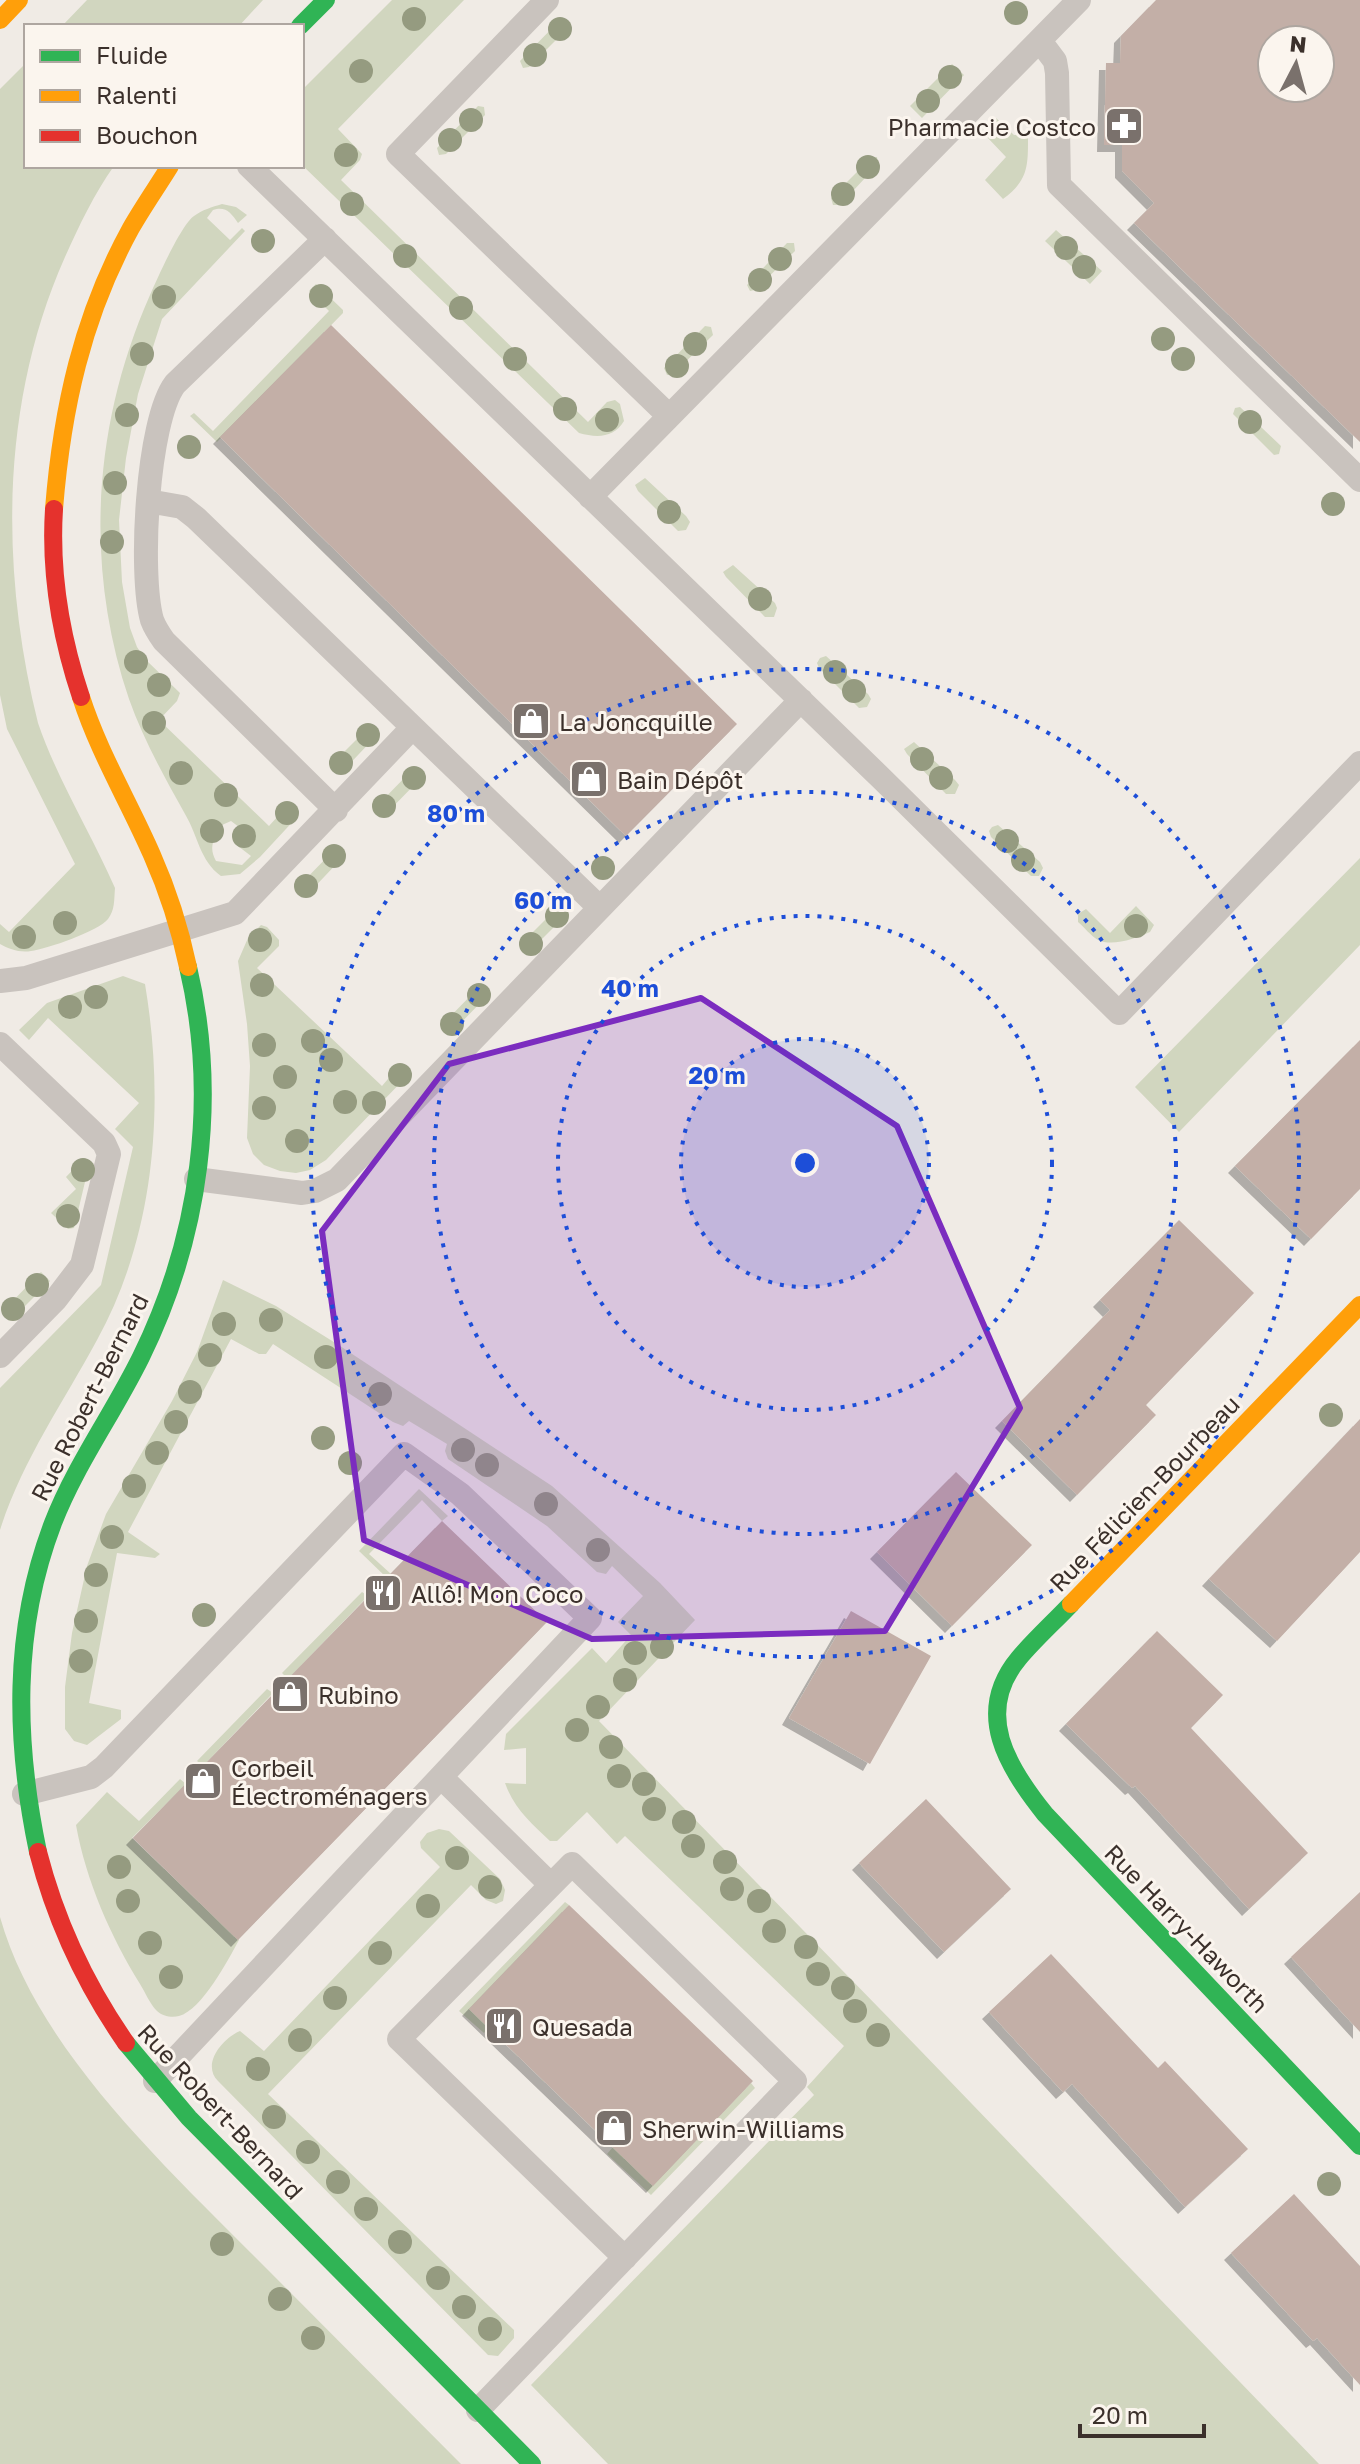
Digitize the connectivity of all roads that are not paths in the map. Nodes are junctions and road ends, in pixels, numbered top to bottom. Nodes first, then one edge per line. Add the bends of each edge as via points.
1 (19, 0) edge
2 (326, 0) edge
3 (547, 0) edge
4 (1079, 0) edge
5 (0, 20) edge
6 (302, 24) edge
7 (1040, 41) junction
8 (169, 168) edge
9 (251, 168) edge
10 (325, 239) junction
11 (669, 416) junction
12 (1360, 480) edge
13 (590, 497) junction
14 (148, 501) junction
15 (801, 700) junction
16 (412, 728) junction
17 (1360, 763) edge
18 (336, 810) junction
19 (600, 908) junction
20 (179, 931) junction
21 (0, 981) edge
22 (0, 1044) edge
23 (196, 1179) junction
24 (1360, 1305) edge
25 (0, 1356) edge
26 (9, 1705) edge
27 (998, 1732) joint
28 (441, 1777) junction
29 (24, 1794) junction
30 (551, 1885) junction
31 (155, 2081) junction
32 (1360, 2146) edge
33 (625, 2258) junction
34 (478, 2410) junction
35 (532, 2464) edge

1 - 5 main road
2 - 6 main road
3 - 11 lane via 398,154
4 - 7 lane
7 - 11 lane
7 - 12 lane via 1057,73 1059,185
8 - 20 main road, Rue Robert-Bernard via 125,238 84,340 59,446 53,552 61,632 83,708 152,855
9 - 10 lane
10 - 13 lane
10 - 14 lane via 166,397
11 - 13 lane
13 - 15 lane
14 - 16 lane via 167,502 190,513
14 - 18 lane via 146,562 157,631
15 - 17 lane via 1119,1013
15 - 19 lane
16 - 18 lane
16 - 19 lane
18 - 20 lane via 235,913
19 - 23 lane via 329,1186 302,1193
20 - 21 lane via 26,978
20 - 23 main road, Rue Robert-Bernard via 202,1063
22 - 25 lane via 104,1143 109,1154 82,1265
23 - 26 main road, Rue Robert-Bernard via 182,1252 153,1334 76,1470 45,1544
24 - 27 main road, Rue Félicien-Bourbeau via 1017,1660 999,1697
26 - 29 main road, Rue Robert-Bernard
27 - 32 main road, Rue Harry-Haworth via 1016,1777 1045,1814
28 - 29 lane via 590,1618 460,1494 404,1454 104,1767 91,1777
28 - 30 lane
28 - 31 lane
29 - 31 main road, Rue Robert-Bernard via 42,1871 70,1951 108,2021
30 - 33 lane via 399,2039
30 - 33 lane via 572,1864 795,2081
31 - 34 main road, Rue Robert-Bernard
33 - 34 lane
34 - 35 main road, Rue Robert-Bernard

